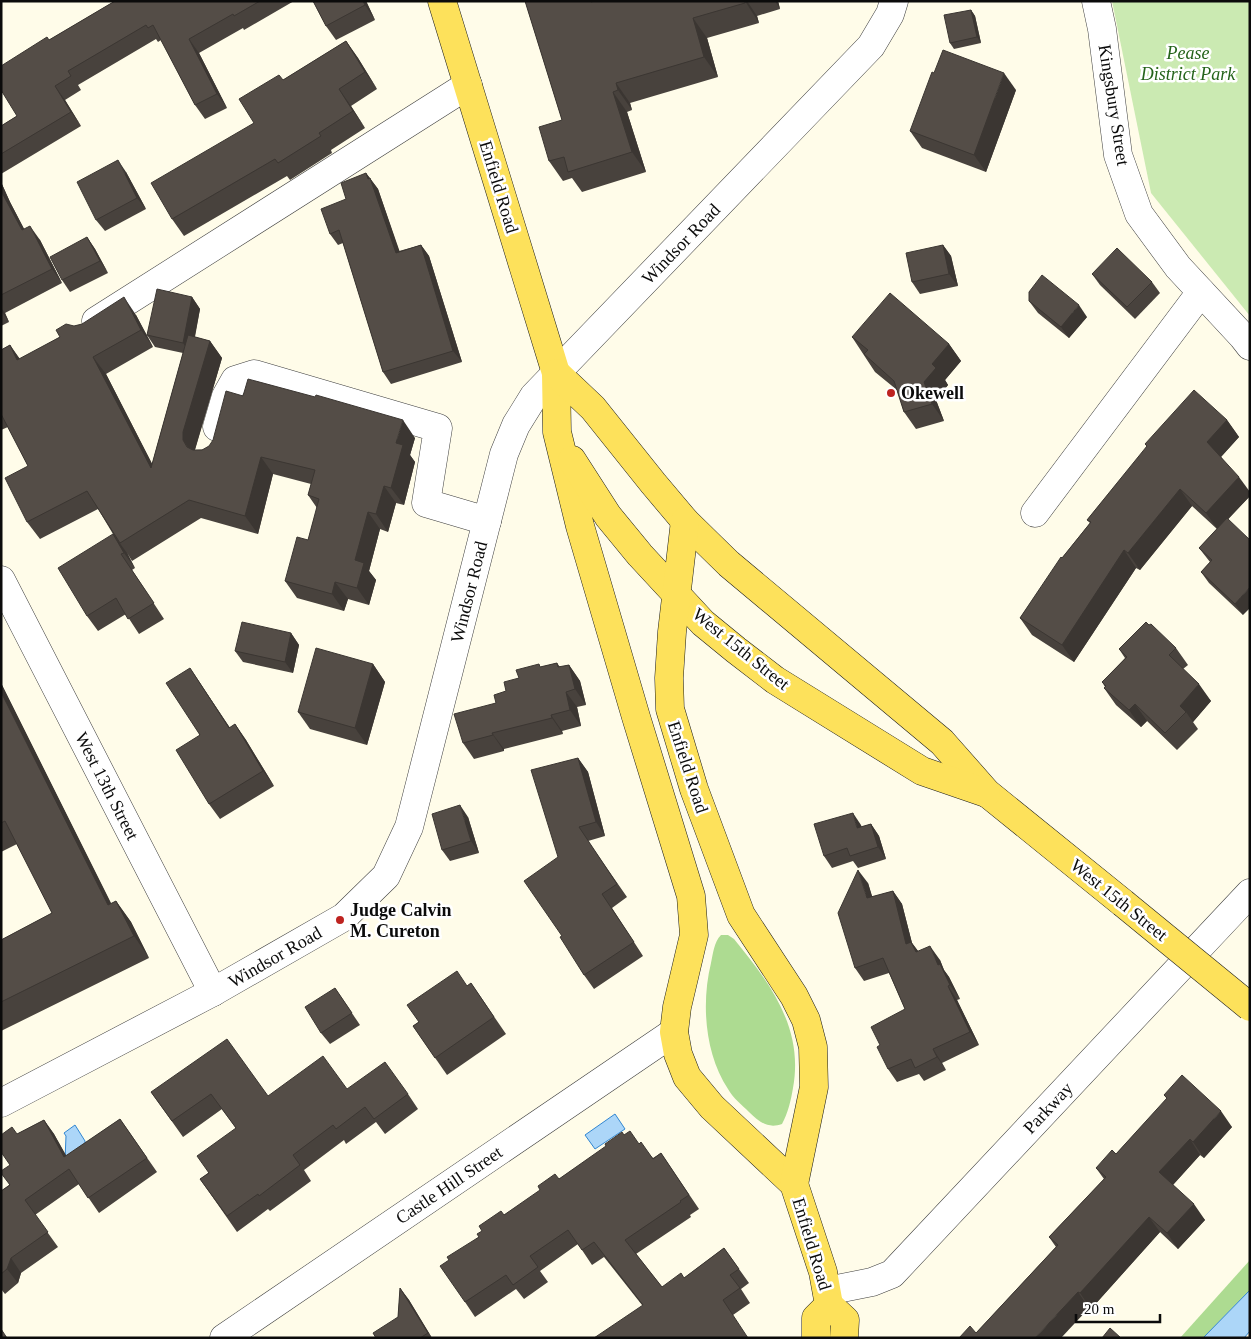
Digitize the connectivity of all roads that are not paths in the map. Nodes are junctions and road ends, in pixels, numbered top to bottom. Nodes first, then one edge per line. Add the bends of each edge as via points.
1 (442, 1) edge
2 (894, 1) edge
3 (1096, 1) edge
4 (468, 85) junction
5 (1201, 292) junction
6 (86, 328) edge
7 (1250, 346) edge
8 (556, 373) junction
9 (557, 432) junction
10 (210, 452) edge
11 (1035, 513) dead end
12 (487, 521) junction
13 (685, 521) junction
14 (1, 580) edge
15 (676, 594) junction
16 (987, 793) junction
17 (1250, 893) edge
18 (214, 992) junction
19 (1250, 1007) edge
20 (674, 1032) junction
21 (1, 1103) edge
22 (794, 1184) junction
23 (828, 1298) junction
24 (224, 1338) edge
25 (816, 1338) edge
26 (844, 1338) edge

1 - 4 main road, Enfield Road
2 - 8 street, Windsor Road via 871,46
3 - 5 street, Kingsbury Street via 1118,155 1139,214
4 - 6 street
4 - 8 main road, Enfield Road
5 - 7 street, Kingsbury Street
5 - 11 street
8 - 9 main road, Enfield Road
8 - 12 street, Windsor Road via 534,396 516,425 504,454
8 - 13 main road, Enfield Road via 593,408
9 - 15 main road, West 15th Street via 608,516
9 - 20 main road, Enfield Road via 586,545 691,896 694,935
10 - 12 street via 226,396 235,380 254,374 438,428 426,503
12 - 18 street, Windsor Road via 409,827 386,876 344,917
13 - 15 main road, Enfield Road
13 - 16 main road, West 15th Street via 756,588 942,742
14 - 18 street, West 13th Street
15 - 16 main road, West 15th Street via 703,623 736,650 814,705 922,771
15 - 22 main road, Enfield Road via 668,678 670,709 694,789 741,915 794,996 806,1020 813,1047 814,1087
16 - 19 main road, West 15th Street, bridge
17 - 23 street, Parkway via 892,1274
18 - 21 street, Windsor Road
20 - 22 main road, Enfield Road via 687,1077 712,1107
20 - 24 street, Castle Hill Street
22 - 23 main road, Enfield Road via 823,1272
23 - 25 main road via 816,1318
23 - 26 main road via 844,1320

